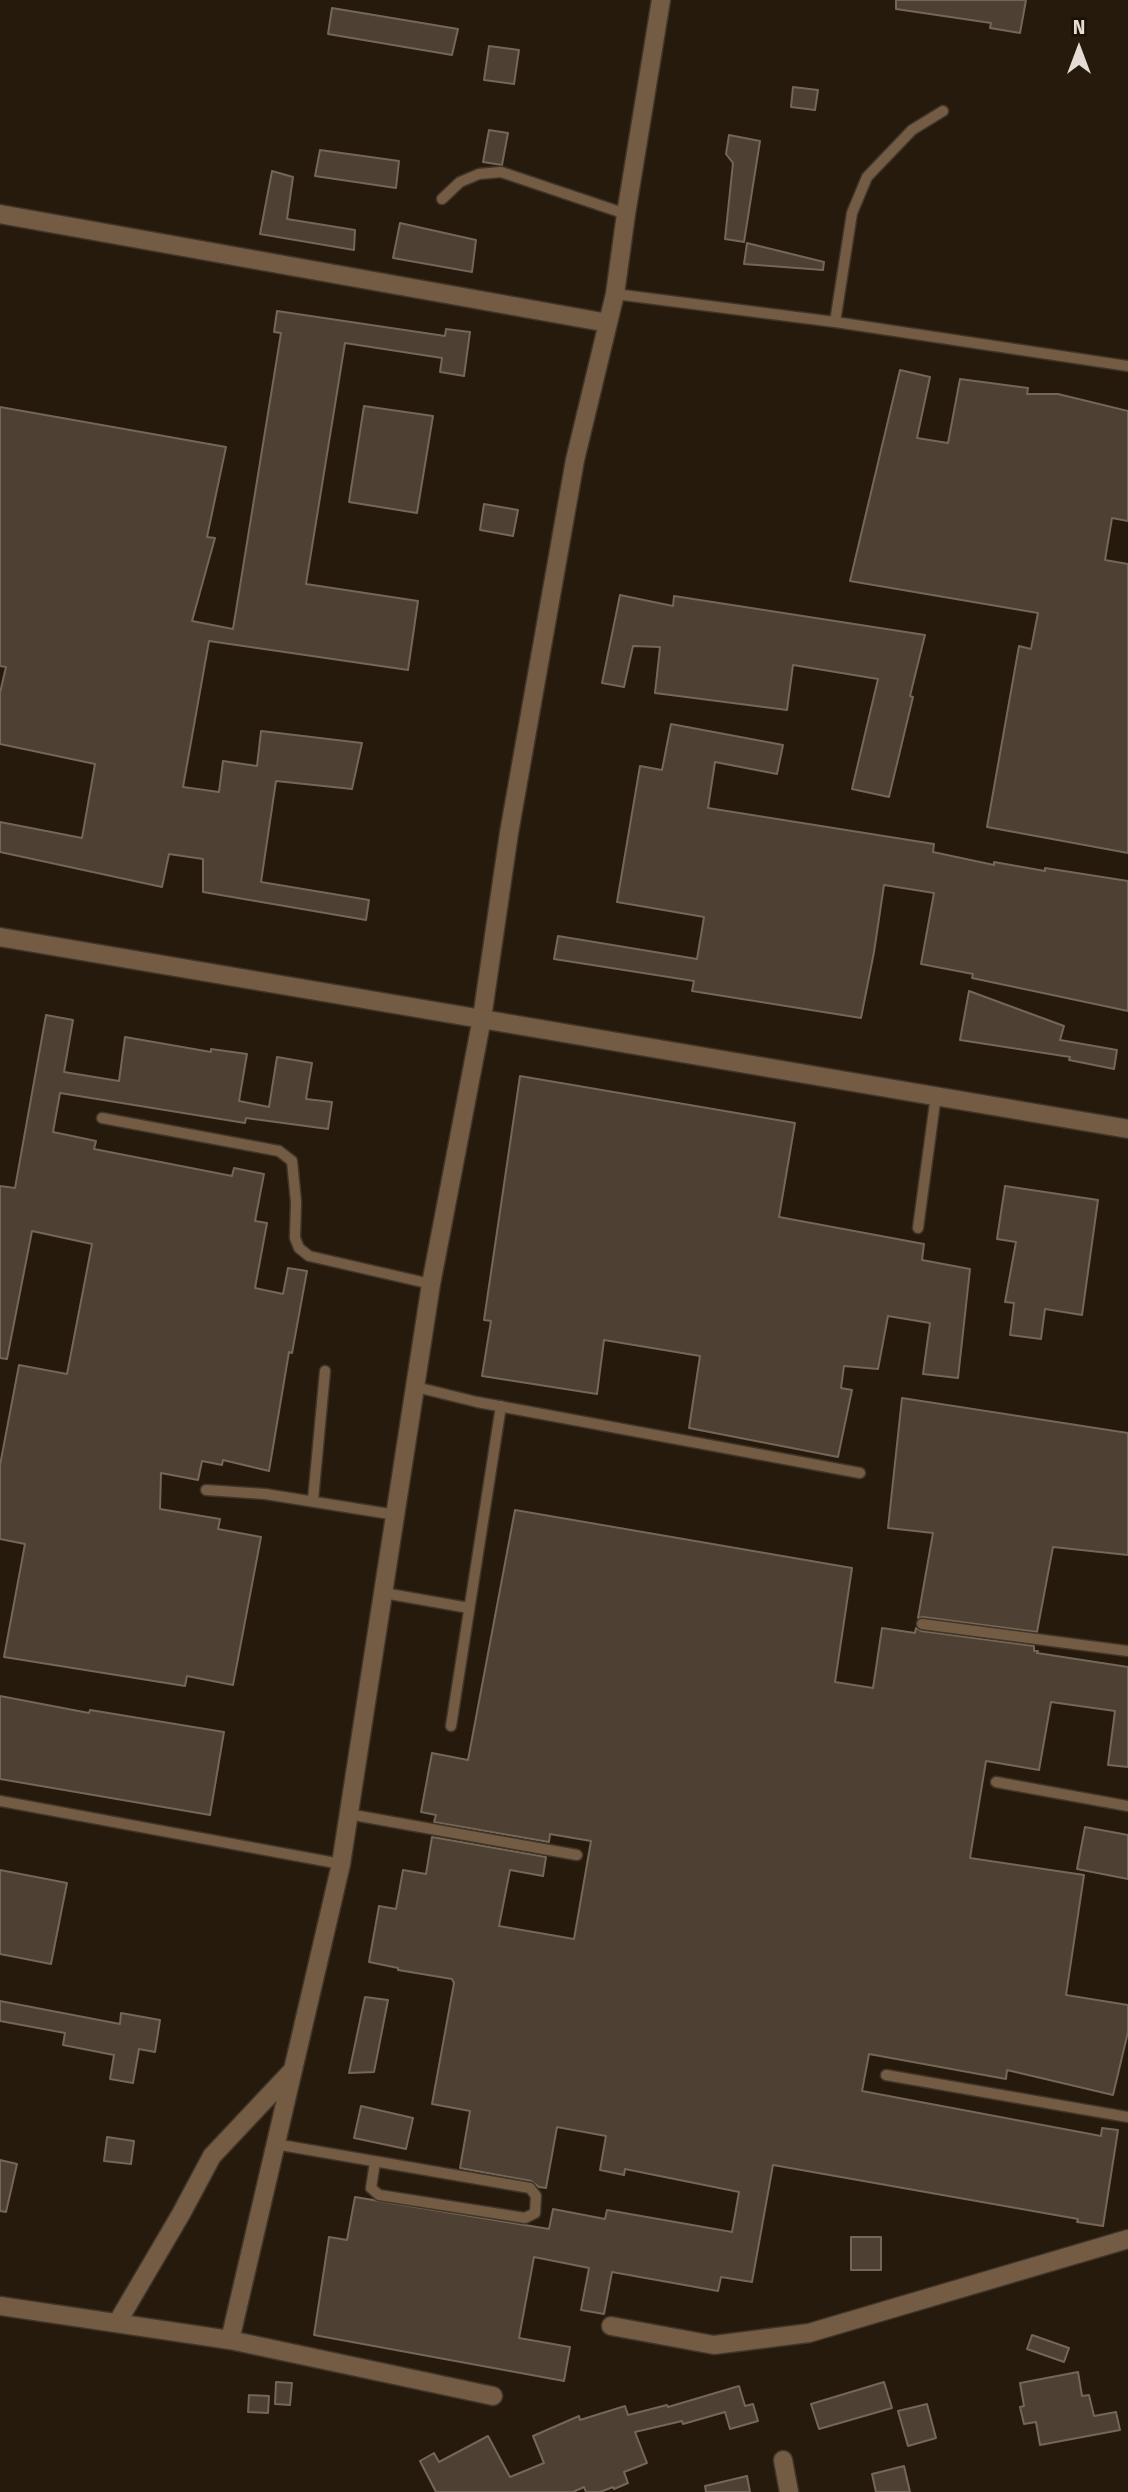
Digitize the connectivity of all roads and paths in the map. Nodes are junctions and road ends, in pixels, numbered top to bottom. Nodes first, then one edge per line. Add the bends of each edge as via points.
1 (661, 0) edge
2 (943, 111) dead end
3 (442, 199) dead end
4 (0, 214) edge
5 (626, 214) junction
6 (615, 294) junction
7 (835, 321) junction
8 (608, 323) junction
9 (1128, 366) edge
10 (0, 937) edge
11 (482, 1018) junction
12 (936, 1095) junction
13 (102, 1118) dead end
14 (1128, 1129) edge
15 (918, 1228) dead end
16 (431, 1284) junction
17 (325, 1371) dead end
18 (416, 1387) junction
19 (500, 1406) junction
20 (860, 1473) dead end
21 (206, 1490) dead end
22 (313, 1500) junction
23 (396, 1515) junction
24 (384, 1593) junction
25 (469, 1608) junction
26 (922, 1624) dead end
27 (1128, 1651) edge
28 (451, 1726) dead end
29 (996, 1782) dead end
30 (0, 1801) edge
31 (1128, 1806) edge
32 (348, 1814) junction
33 (577, 1855) dead end
34 (341, 1864) junction
35 (292, 2071) junction
36 (886, 2075) dead end
37 (1128, 2116) edge
38 (275, 2144) junction
39 (376, 2162) junction
40 (1128, 2239) edge
41 (0, 2306) edge
42 (117, 2323) junction
43 (611, 2326) dead end
44 (230, 2340) junction
45 (494, 2396) dead end
46 (783, 2460) dead end
47 (789, 2492) edge

1 - 5 street
2 - 7 lane via 912,130 867,177 852,213
3 - 5 lane via 460,182 500,172
4 - 8 street
5 - 6 street
6 - 7 lane
6 - 8 street
7 - 9 lane
8 - 11 street via 575,460 509,833
10 - 11 street
11 - 12 street
11 - 16 street
12 - 14 street
12 - 15 lane
13 - 16 lane via 279,1151 292,1161 299,1248 309,1256
16 - 18 street
17 - 22 lane
18 - 19 lane
18 - 23 street
19 - 20 lane
19 - 25 lane
21 - 22 lane
22 - 23 lane
23 - 24 street
24 - 25 lane
24 - 32 street
25 - 28 lane
26 - 27 lane
29 - 31 lane
30 - 34 lane
32 - 33 lane
32 - 34 street
34 - 35 street
35 - 38 street
35 - 42 street via 212,2156
36 - 37 lane
38 - 39 lane
38 - 44 street
39 - 39 lane via 530,2188 536,2196 535,2213 525,2218 379,2195 371,2188
40 - 43 street via 809,2333 714,2345
41 - 42 street
42 - 44 street
44 - 45 street
46 - 47 street

